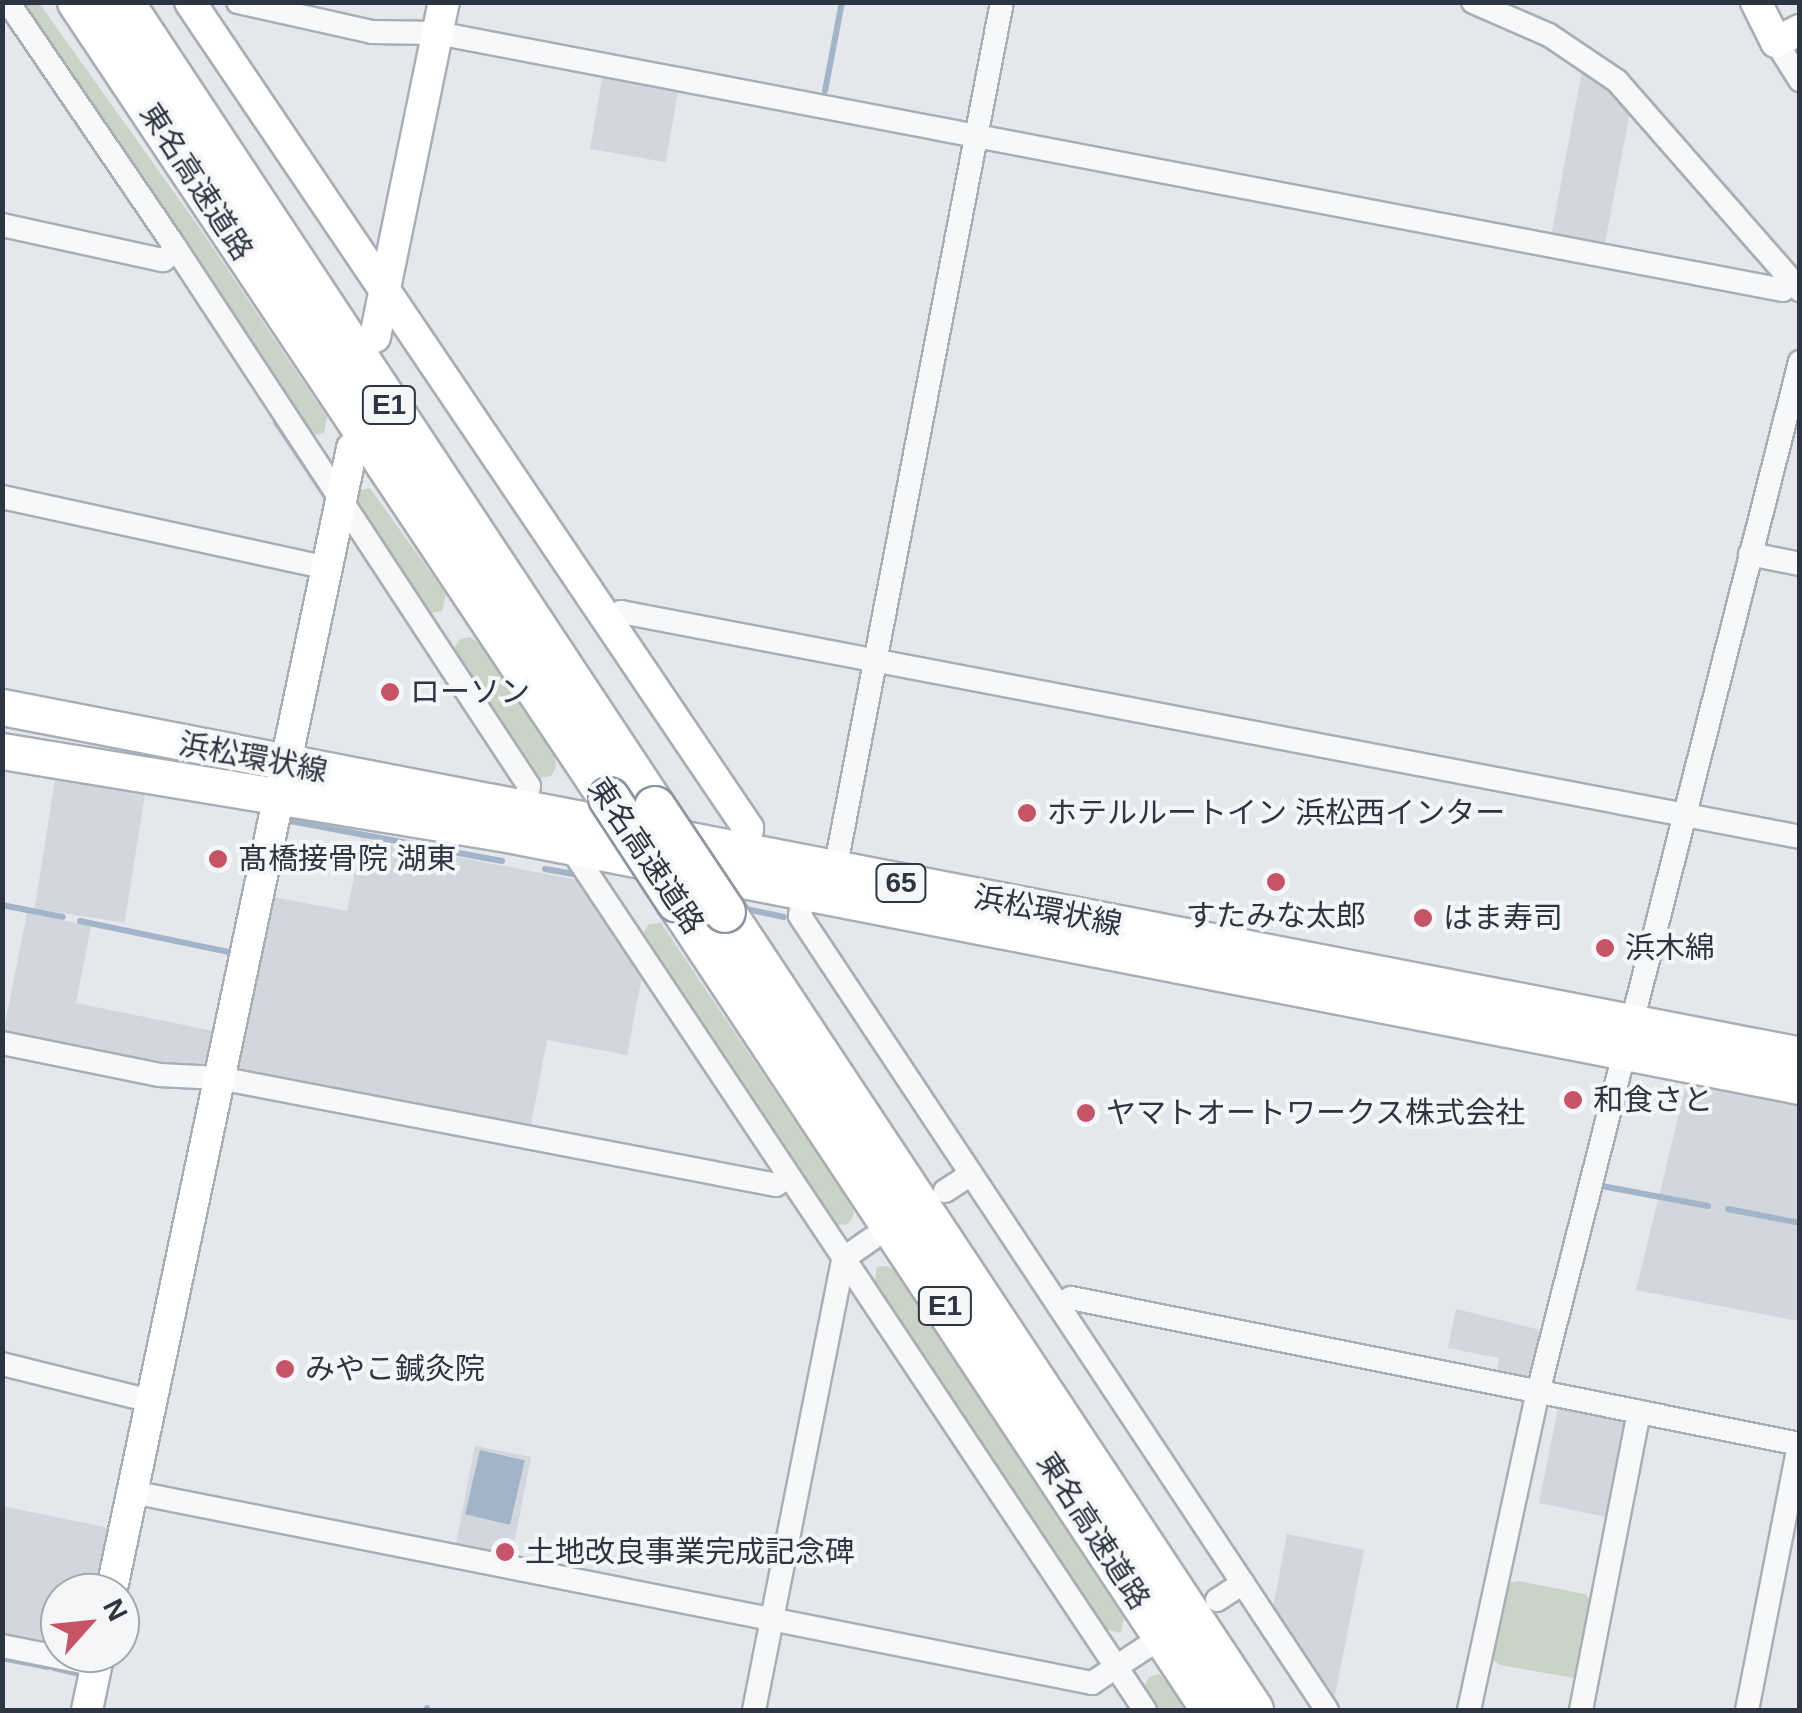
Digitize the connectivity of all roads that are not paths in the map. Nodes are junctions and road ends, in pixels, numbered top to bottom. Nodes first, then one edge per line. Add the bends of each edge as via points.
1 (8, 2) edge
2 (65, 2) edge
3 (78, 2) edge
4 (123, 2) edge
5 (238, 2) edge
6 (444, 2) edge
7 (1002, 2) edge
8 (1473, 2) edge
9 (1756, 2) edge
10 (198, 5) edge
11 (437, 34) junction
12 (1788, 36) edge
13 (1800, 80) edge
14 (976, 136) junction
15 (221, 220) junction
16 (2, 225) edge
17 (178, 250) junction
18 (1796, 286) edge
19 (385, 289) junction
20 (375, 337) dead end
21 (1800, 362) edge
22 (352, 448) dead end
23 (2, 497) edge
24 (342, 500) junction
25 (1750, 554) junction
26 (1800, 564) edge
27 (328, 568) junction
28 (608, 620) junction
29 (875, 660) junction
30 (2, 707) edge
31 (2, 751) edge
32 (282, 779) junction
33 (524, 810) junction
34 (1684, 814) junction
35 (1800, 836) edge
36 (570, 847) junction
37 (744, 852) junction
38 (835, 870) junction
39 (804, 893) junction
40 (1627, 1037) junction
41 (2, 1042) edge
42 (1800, 1055) edge
43 (219, 1078) junction
44 (1800, 1086) edge
45 (971, 1174) junction
46 (788, 1176) junction
47 (945, 1191) dead end
48 (872, 1239) dead end
49 (842, 1259) junction
50 (1059, 1306) junction
51 (2, 1364) edge
52 (1538, 1392) junction
53 (150, 1402) junction
54 (1639, 1412) junction
55 (1799, 1444) edge
56 (132, 1492) junction
57 (115, 1573) edge
58 (1243, 1583) junction
59 (1217, 1600) dead end
60 (772, 1619) junction
61 (2, 1646) edge
62 (1146, 1648) dead end
63 (40, 1651) edge
64 (1116, 1666) junction
65 (95, 1673) edge
66 (87, 1710) edge
67 (754, 1710) edge
68 (1145, 1710) edge
69 (1212, 1710) edge
70 (1253, 1710) edge
71 (1327, 1710) edge
72 (1469, 1710) edge
73 (1581, 1710) edge
74 (1747, 1710) edge

1 - 17 street
2 - 15 highway
3 - 15 highway, 東名高速道路 / E1
4 - 70 highway, 東名高速道路 / E1, bridge
5 - 11 street via 372,32
6 - 11 street
7 - 14 street
8 - 18 street via 1573,48 1617,81
9 - 12 street
10 - 19 street
11 - 14 street
11 - 19 street
12 - 13 street
14 - 18 street via 1782,290
14 - 29 street
15 - 69 highway, 東名高速道路 / E1, bridge
16 - 17 street via 163,260
17 - 24 street
19 - 20 street
19 - 28 street
21 - 25 street
22 - 24 street
23 - 27 street
24 - 27 street
24 - 33 street via 529,786
25 - 26 street
25 - 34 street
27 - 32 street
28 - 29 street via 622,612
28 - 37 street via 748,828
29 - 34 street
29 - 38 street
30 - 32 main road, 浜松環状線 / 65
31 - 32 main road, 浜松環状線 / 65
32 - 33 main road, 浜松環状線 / 65
32 - 36 main road, 浜松環状線 / 65
32 - 43 street
33 - 37 main road, 浜松環状線 / 65
34 - 35 street
34 - 40 street
36 - 39 main road, 浜松環状線 / 65
36 - 46 street
37 - 38 main road, 浜松環状線 / 65
38 - 40 main road, 浜松環状線 / 65
39 - 40 main road, 浜松環状線 / 65
39 - 45 street via 800,916
40 - 42 main road, 浜松環状線 / 65
40 - 44 main road, 浜松環状線 / 65
40 - 52 street
41 - 43 street via 159,1075
43 - 46 street via 776,1185
43 - 53 street
45 - 47 street
45 - 50 street
46 - 49 street
48 - 49 street
49 - 60 street
49 - 64 street
50 - 52 street via 1071,1298
50 - 58 street
51 - 53 street
52 - 54 street
52 - 72 street
53 - 56 street
54 - 55 street
54 - 73 street
55 - 74 street
56 - 57 street
56 - 60 street
58 - 59 street
58 - 71 street
60 - 64 street via 1092,1683
60 - 67 street
61 - 63 street
62 - 64 street
64 - 68 street
65 - 66 street

